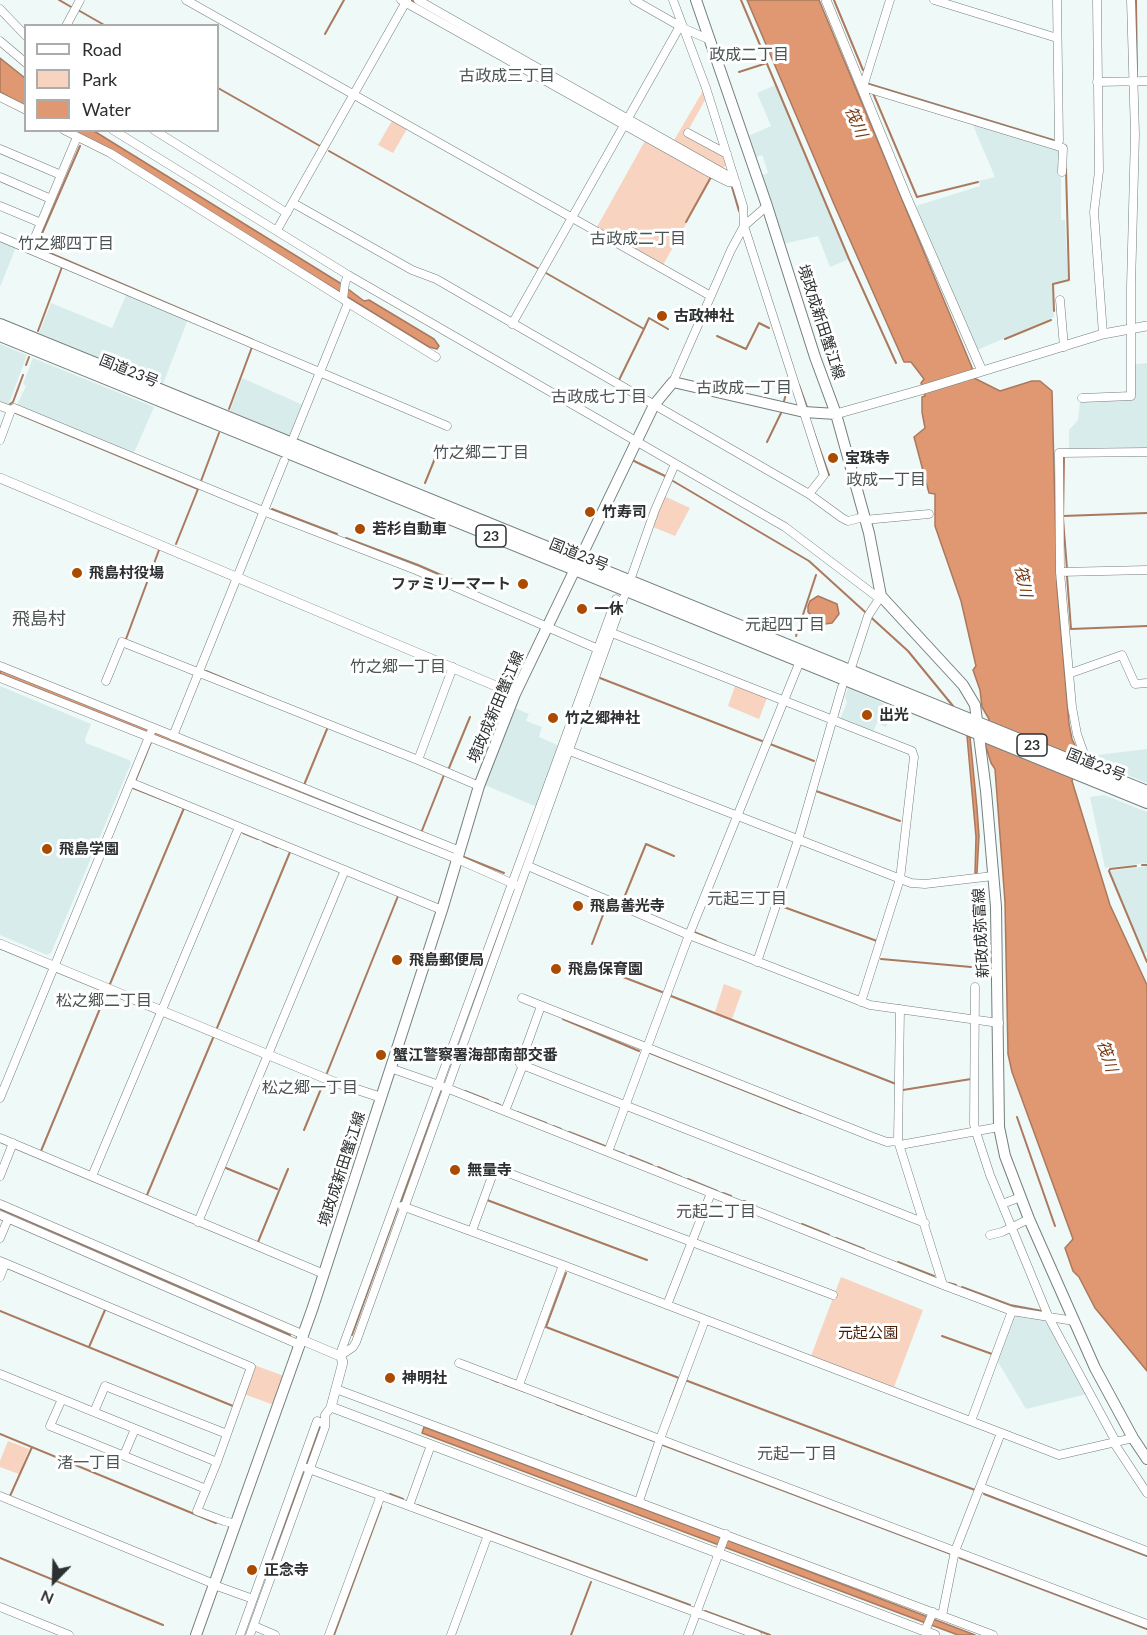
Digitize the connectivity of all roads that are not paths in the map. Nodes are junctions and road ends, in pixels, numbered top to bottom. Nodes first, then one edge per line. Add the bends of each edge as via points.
1 (80, 0) edge
2 (186, 0) edge
3 (418, 0) edge
4 (634, 0) edge
5 (673, 0) edge
6 (696, 0) edge
7 (826, 0) edge
8 (890, 0) edge
9 (934, 0) edge
10 (1056, 0) edge
11 (1096, 0) edge
12 (1131, 0) edge
13 (405, 1) edge
14 (0, 9) edge
15 (67, 24) edge
16 (681, 27) junction
17 (24, 34) edge
18 (1057, 38) junction
19 (710, 40) junction
20 (0, 41) edge
21 (24, 61) edge
22 (1134, 81) junction
23 (1147, 81) edge
24 (1097, 82) junction
25 (863, 87) junction
26 (354, 94) junction
27 (0, 97) edge
28 (24, 109) edge
29 (626, 122) junction
30 (68, 132) edge
31 (116, 132) edge
32 (157, 132) edge
33 (688, 133) dead end
34 (77, 137) junction
35 (1057, 146) junction
36 (0, 148) edge
37 (727, 154) junction
38 (1062, 172) dead end
39 (62, 175) junction
40 (0, 177) edge
41 (734, 179) junction
42 (51, 199) junction
43 (293, 203) junction
44 (0, 206) edge
45 (767, 206) junction
46 (287, 213) junction
47 (573, 218) junction
48 (41, 223) junction
49 (744, 225) junction
50 (277, 230) junction
51 (0, 237) edge
52 (30, 249) junction
53 (346, 279) junction
54 (709, 295) junction
55 (345, 299) junction
56 (1060, 300) dead end
57 (512, 324) junction
58 (0, 325) edge
59 (1147, 327) edge
60 (1130, 328) junction
61 (1104, 334) junction
62 (0, 335) edge
63 (1064, 346) junction
64 (436, 357) dead end
65 (980, 371) junction
66 (321, 372) junction
67 (673, 382) junction
68 (1082, 398) dead end
69 (654, 405) junction
70 (0, 406) edge
71 (11, 410) junction
72 (804, 412) junction
73 (836, 414) junction
74 (447, 426) dead end
75 (294, 436) dead end
76 (0, 440) edge
77 (636, 441) junction
78 (1147, 452) edge
79 (284, 461) dead end
80 (675, 464) junction
81 (0, 478) edge
82 (809, 494) junction
83 (263, 511) junction
84 (929, 514) dead end
85 (864, 519) junction
86 (578, 565) junction
87 (1147, 570) edge
88 (1060, 572) junction
89 (632, 575) dead end
90 (237, 576) junction
91 (881, 596) junction
92 (547, 627) junction
93 (612, 633) junction
94 (598, 649) junction
95 (800, 660) junction
96 (852, 664) dead end
97 (0, 666) edge
98 (453, 667) junction
99 (199, 673) junction
100 (1071, 673) junction
101 (0, 678) edge
102 (106, 681) dead end
103 (1147, 683) edge
104 (49, 685) junction
105 (842, 687) dead end
106 (515, 694) junction
107 (45, 695) junction
108 (783, 700) junction
109 (832, 720) junction
110 (153, 728) junction
111 (980, 729) junction
112 (173, 736) junction
113 (150, 737) junction
114 (570, 751) junction
115 (417, 760) junction
116 (1084, 770) junction
117 (132, 783) junction
118 (479, 786) junction
119 (1147, 792) edge
120 (1147, 802) edge
121 (736, 816) junction
122 (239, 827) junction
123 (798, 840) junction
124 (459, 855) junction
125 (528, 866) junction
126 (345, 870) junction
127 (993, 876) junction
128 (900, 879) junction
129 (512, 883) junction
130 (520, 887) junction
131 (442, 910) junction
132 (689, 935) junction
133 (0, 944) edge
134 (757, 962) junction
135 (54, 967) junction
136 (975, 987) dead end
137 (522, 998) dead end
138 (861, 1002) junction
139 (541, 1006) junction
140 (900, 1009) junction
141 (162, 1012) junction
142 (975, 1018) junction
143 (999, 1023) junction
144 (647, 1048) junction
145 (267, 1056) junction
146 (523, 1065) junction
147 (390, 1068) junction
148 (443, 1086) junction
149 (380, 1097) junction
150 (0, 1098) edge
151 (625, 1105) junction
152 (505, 1111) junction
153 (999, 1127) junction
154 (976, 1132) junction
155 (0, 1138) edge
156 (13, 1143) junction
157 (899, 1143) junction
158 (608, 1152) junction
159 (0, 1176) edge
160 (92, 1176) junction
161 (711, 1193) junction
162 (1021, 1197) junction
163 (0, 1204) edge
164 (396, 1204) junction
165 (1002, 1204) junction
166 (405, 1207) junction
167 (4, 1217) edge
168 (1029, 1219) junction
169 (198, 1222) junction
170 (925, 1224) junction
171 (1011, 1227) junction
172 (472, 1231) junction
173 (990, 1235) dead end
174 (0, 1238) edge
175 (692, 1242) junction
176 (3, 1262) edge
177 (563, 1265) junction
178 (324, 1274) junction
179 (0, 1277) edge
180 (943, 1285) junction
181 (833, 1295) dead end
182 (668, 1305) junction
183 (1012, 1311) junction
184 (1048, 1318) junction
185 (705, 1320) junction
186 (1074, 1321) junction
187 (302, 1340) junction
188 (340, 1356) junction
189 (459, 1363) dead end
190 (1095, 1368) junction
191 (0, 1374) edge
192 (1080, 1376) junction
193 (519, 1385) junction
194 (336, 1389) junction
195 (62, 1399) junction
196 (331, 1407) junction
197 (94, 1412) junction
198 (971, 1421) junction
199 (325, 1424) junction
200 (135, 1429) junction
201 (1001, 1433) junction
202 (227, 1434) junction
203 (1133, 1438) junction
204 (660, 1439) junction
205 (1115, 1442) junction
206 (431, 1445) junction
207 (124, 1455) junction
208 (1147, 1459) edge
209 (217, 1462) junction
210 (301, 1466) junction
211 (311, 1470) junction
212 (980, 1487) junction
213 (206, 1489) junction
214 (1147, 1493) edge
215 (0, 1496) edge
216 (381, 1496) junction
217 (639, 1501) junction
218 (409, 1506) junction
219 (236, 1524) junction
220 (488, 1535) junction
221 (725, 1535) junction
222 (718, 1551) junction
223 (955, 1551) junction
224 (1147, 1551) edge
225 (214, 1584) junction
226 (253, 1599) junction
227 (0, 1607) edge
228 (696, 1612) junction
229 (932, 1614) junction
230 (942, 1616) junction
231 (1147, 1624) edge
232 (254, 1626) junction
233 (928, 1632) edge
234 (69, 1635) edge
235 (196, 1635) edge
236 (240, 1635) edge
237 (250, 1635) edge
238 (275, 1635) edge
239 (329, 1635) edge
240 (451, 1635) edge
241 (688, 1635) edge
242 (757, 1635) edge
243 (993, 1635) edge

1 - 15 street
2 - 26 street
3 - 29 street
4 - 16 street
5 - 16 street
6 - 19 main road, 境政成新田蟹江線
7 - 25 street
8 - 25 street
9 - 18 street
10 - 18 street
11 - 24 street
12 - 22 street
13 - 26 street
13 - 29 street
14 - 17 street
16 - 19 street
16 - 29 street
16 - 37 street
18 - 35 street
19 - 45 main road, 境政成新田蟹江線
20 - 21 street
22 - 23 street
22 - 24 street
22 - 60 street
24 - 61 street via 1099,171 1094,212
25 - 35 street
25 - 65 street
26 - 43 street
26 - 47 street
27 - 28 street
29 - 41 street via 728,182
29 - 47 street
30 - 34 street
31 - 50 street
32 - 46 street
33 - 37 street
34 - 39 street
34 - 55 street via 110,153
35 - 38 street via 1063,148
36 - 39 street
37 - 41 street
39 - 42 street
40 - 42 street
41 - 49 street via 743,206
42 - 48 street
43 - 46 street
43 - 57 street
44 - 48 street
45 - 49 street
45 - 73 main road, 境政成新田蟹江線
46 - 50 street
47 - 54 street
47 - 57 street
48 - 52 street
49 - 54 street
49 - 72 street
50 - 53 street
51 - 52 street
52 - 66 street
53 - 55 street
53 - 77 street
54 - 67 street
55 - 64 street
55 - 66 street
56 - 63 street
57 - 69 street
58 - 86 highway, 国道23号 / 23
59 - 60 street
60 - 61 street
60 - 68 street via 1131,396
61 - 63 street
62 - 86 highway, 国道23号 / 23
63 - 65 street
65 - 73 street
66 - 74 street
66 - 75 street
67 - 69 main road, 境政成新田蟹江線
67 - 72 main road
69 - 77 main road, 境政成新田蟹江線
69 - 82 street
70 - 71 street
71 - 76 street
71 - 83 street
72 - 73 main road
72 - 82 street via 824,475
73 - 85 main road
77 - 80 street
77 - 86 main road, 境政成新田蟹江線
78 - 88 street via 1059,453
79 - 83 street
80 - 89 street
80 - 91 street via 784,527
81 - 90 street
82 - 85 street via 848,521
83 - 90 street
83 - 92 street via 416,570
84 - 85 street
85 - 91 main road
86 - 92 main road, 境政成新田蟹江線
86 - 95 highway, 国道23号 / 23
86 - 111 highway, 国道23号 / 23
87 - 88 street
88 - 100 street
90 - 98 street
90 - 99 street
91 - 96 street via 869,614
91 - 111 main road, 新政成弥富線 via 963,685 975,705
92 - 94 street
92 - 106 main road, 境政成新田蟹江線
93 - 94 street via 620,598
93 - 108 street
93 - 114 street
94 - 129 street
95 - 108 street
95 - 111 highway, 国道23号 / 23
97 - 104 street
98 - 106 street
98 - 115 street
99 - 102 street via 122,642
99 - 112 street
99 - 115 street
100 - 103 street via 1122,655 1135,684
100 - 116 street via 1072,707
101 - 107 street
104 - 107 street
104 - 110 street
105 - 109 street
106 - 118 main road, 境政成新田蟹江線
107 - 113 street
108 - 109 street
108 - 121 street
109 - 123 street
109 - 128 street via 912,751
110 - 112 street
110 - 113 street
111 - 116 highway, 国道23号 / 23
111 - 127 main road, 新政成弥富線
112 - 124 street
113 - 117 street
113 - 124 street
114 - 121 street
114 - 125 street
115 - 118 street
116 - 119 highway, 国道23号 / 23
116 - 120 highway, 国道23号 / 23
117 - 122 street
117 - 135 street
118 - 124 main road, 境政成新田蟹江線
121 - 123 street
121 - 132 street
122 - 126 street
122 - 141 street
123 - 128 street
123 - 134 street
124 - 129 street
124 - 131 main road, 境政成新田蟹江線
125 - 130 street
125 - 132 street
126 - 131 street
126 - 145 street
127 - 128 street via 925,884
127 - 143 main road, 新政成弥富線
128 - 138 street
129 - 130 street
129 - 148 street
130 - 148 street
131 - 147 main road, 境政成新田蟹江線
132 - 134 street
132 - 144 street
133 - 135 street
134 - 138 street
135 - 141 street
135 - 150 street
136 - 142 street
137 - 139 street
138 - 140 street
139 - 144 street
139 - 146 street via 520,1064
140 - 142 street
140 - 157 street
141 - 145 street
141 - 160 street
142 - 143 street
142 - 154 street
143 - 153 main road, 新政成弥富線
144 - 151 street
144 - 157 street via 873,1137
145 - 149 street
145 - 169 street
146 - 151 street
146 - 152 street
147 - 148 street
147 - 149 main road, 境政成新田蟹江線
148 - 152 street
148 - 164 street
148 - 166 street
149 - 178 main road, 境政成新田蟹江線
151 - 158 street
151 - 170 street
152 - 158 street
153 - 154 street
153 - 162 main road, 新政成弥富線
154 - 157 street
154 - 165 street
155 - 156 street
156 - 159 street
156 - 160 street
157 - 170 street
158 - 161 street
160 - 169 street
161 - 175 street
161 - 180 street
162 - 165 street
162 - 168 main road, 新政成弥富線
163 - 187 street
164 - 166 street
164 - 188 street
165 - 171 street
166 - 172 street
166 - 188 street via 356,1342
167 - 174 street
167 - 187 street
168 - 171 street
168 - 186 main road, 新政成弥富線
169 - 178 street
170 - 180 street
171 - 173 street
171 - 184 street
172 - 175 street via 495,1168
172 - 177 street
175 - 181 street
175 - 182 street
176 - 179 street
176 - 202 street via 250,1367
177 - 182 street
177 - 193 street
178 - 187 main road, 境政成新田蟹江線
180 - 183 street
182 - 185 street
183 - 184 street
183 - 198 street
184 - 186 street
184 - 192 street
185 - 198 street
185 - 204 street
186 - 190 main road, 新政成弥富線
187 - 188 street
187 - 219 main road, 境政成新田蟹江線
188 - 194 street via 343,1367
189 - 193 street
190 - 192 street
190 - 203 main road, 新政成弥富線
191 - 195 street
192 - 205 street
193 - 204 street
194 - 196 street
194 - 217 street
195 - 197 street
195 - 207 street via 50,1426
196 - 199 street
196 - 206 street
197 - 200 street
197 - 202 street via 105,1386
198 - 201 street
199 - 210 street via 317,1421
199 - 211 street
200 - 207 street
200 - 209 street
201 - 205 street via 1059,1455
201 - 212 street
202 - 209 street
203 - 205 street
203 - 208 main road, 新政成弥富線
204 - 217 street
204 - 223 street
205 - 214 street
206 - 218 street
206 - 222 street
207 - 213 street
209 - 213 street
210 - 211 street
210 - 226 street
211 - 216 street
211 - 232 street
212 - 223 street
212 - 224 street
213 - 219 street via 197,1511
215 - 225 street
216 - 218 street
216 - 239 street
217 - 221 street
218 - 220 street
219 - 225 main road, 境政成新田蟹江線
220 - 228 street
220 - 240 street
221 - 222 street
221 - 229 street
222 - 228 street
222 - 233 street
223 - 230 street
223 - 231 street
225 - 226 street
225 - 235 main road, 境政成新田蟹江線
226 - 236 street
227 - 234 street
228 - 241 street
228 - 242 street
229 - 230 street
229 - 233 street
230 - 243 street
232 - 237 street
232 - 238 street

